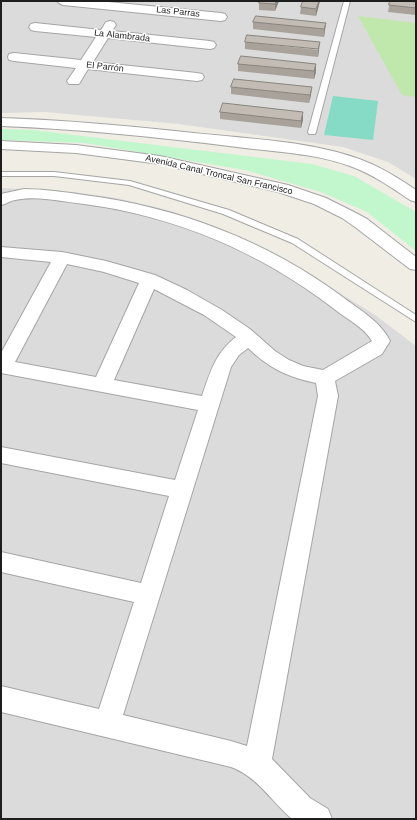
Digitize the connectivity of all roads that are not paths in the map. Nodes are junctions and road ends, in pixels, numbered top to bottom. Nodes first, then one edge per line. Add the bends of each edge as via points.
1 (63, 1) edge
2 (347, 1) edge
3 (124, 4) edge
4 (221, 17) dead end
5 (35, 27) dead end
6 (104, 34) junction
7 (210, 45) dead end
8 (14, 57) dead end
9 (85, 65) junction
10 (197, 77) dead end
11 (74, 81) dead end
12 (1, 122) edge
13 (312, 132) dead end
14 (1, 145) edge
15 (1, 174) edge
16 (416, 197) edge
17 (1, 200) edge
18 (1, 252) edge
19 (62, 257) junction
20 (416, 265) edge
21 (149, 279) junction
22 (416, 319) edge
23 (248, 338) junction
24 (2, 367) edge
25 (325, 378) junction
26 (102, 385) junction
27 (210, 404) junction
28 (1, 455) edge
29 (182, 490) junction
30 (1, 562) edge
31 (149, 595) junction
32 (1, 699) edge
33 (108, 724) junction
34 (256, 765) junction
35 (318, 819) edge

1 - 3 street, Las Parras
2 - 13 lane
3 - 4 street, Las Parras
3 - 6 street
5 - 6 street, La Alambrada
6 - 7 street, La Alambrada
6 - 9 street
8 - 9 street, El Parrón
9 - 10 street, El Parrón
9 - 11 street
12 - 16 street via 130,130 313,152 369,168
14 - 20 street, Avenida Canal Troncal San Francisco via 76,149 160,160 282,188 320,201 348,215
15 - 22 lane via 54,174 130,183 226,212 295,241
17 - 25 street via 18,195 104,202 188,223 268,257 320,288 379,336 381,341 375,349
18 - 19 street
19 - 21 street via 106,266
19 - 24 street
21 - 23 street via 204,306
21 - 26 street
23 - 25 street via 283,366
23 - 27 street via 226,358
24 - 26 street
25 - 34 street via 328,396
26 - 27 street
27 - 29 street
28 - 29 street
29 - 31 street
30 - 31 street
31 - 33 street
32 - 33 street
33 - 34 street via 231,754
34 - 35 street via 300,808

